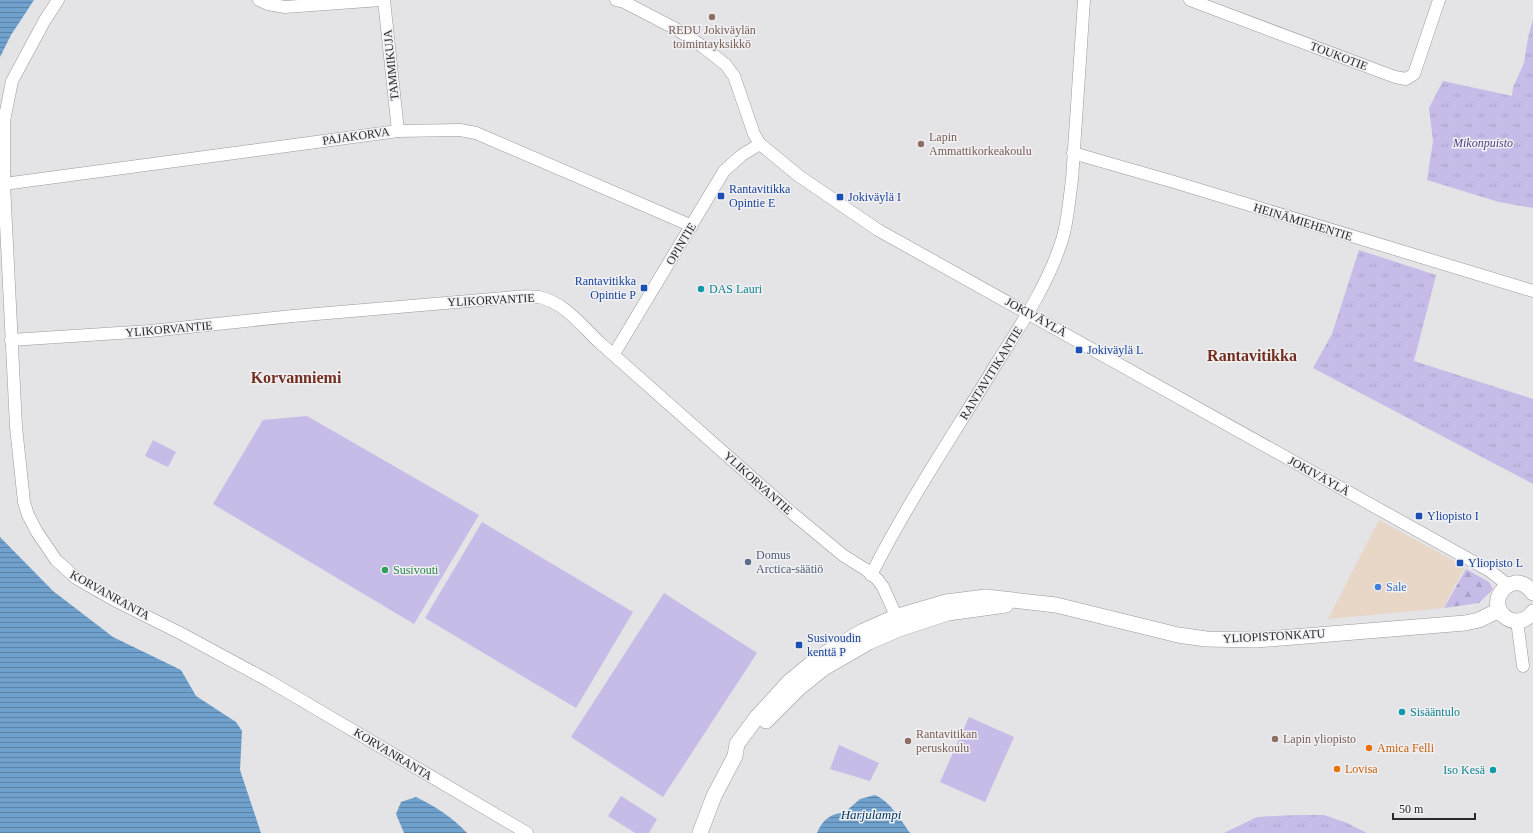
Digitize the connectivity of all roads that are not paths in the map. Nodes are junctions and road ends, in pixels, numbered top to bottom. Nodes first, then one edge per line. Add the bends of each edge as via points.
1 (58, 0) edge
2 (259, 0) edge
3 (381, 0) edge
4 (384, 0) edge
5 (616, 0) edge
6 (1084, 0) edge
7 (1190, 0) edge
8 (1439, 0) edge
9 (398, 131) junction
10 (760, 144) junction
11 (1073, 153) junction
12 (4, 184) junction
13 (692, 226) junction
14 (1533, 291) edge
15 (1028, 313) junction
16 (11, 340) junction
17 (613, 354) junction
18 (872, 574) junction
19 (1508, 585) junction
20 (1533, 593) edge
21 (1499, 610) junction
22 (1533, 612) edge
23 (1517, 621) junction
24 (897, 623) junction
25 (1523, 666) dead end
26 (527, 833) edge
27 (700, 833) edge

1 - 12 street, KORVANRANTA via 12,81 4,121
2 - 3 street via 285,7
4 - 9 street, TAMMIKUJA
5 - 10 street, JOKIVÄYLÄ via 678,30 726,65 734,76 754,134
6 - 11 street, RANTAVITIKANTIE
7 - 8 street, TOUKOTIE via 1406,79 1414,74
9 - 12 street, PAJAKORVA
9 - 13 street, PAJAKORVA via 460,130 476,133
10 - 13 street, OPINTIE via 727,168
10 - 15 street, JOKIVÄYLÄ via 799,176 878,230
11 - 14 street, HEINÄMIEHENTIE via 1167,179
11 - 15 street, RANTAVITIKANTIE via 1069,207 1063,240 1050,273
12 - 16 street, KORVANRANTA
13 - 17 street, OPINTIE
15 - 18 street, RANTAVITIKANTIE via 904,514
15 - 19 street, JOKIVÄYLÄ via 1490,571
16 - 17 street, YLIKORVANTIE via 142,331 526,296 540,298 561,307
16 - 26 street, KORVANRANTA via 15,420 24,502 37,532 60,565 71,575 118,602 270,681
17 - 18 street, YLIKORVANTIE via 792,513 844,556
18 - 24 street via 883,587
19 - 20 street via 1520,583
19 - 21 street via 1498,598
21 - 23 street via 1506,618
21 - 24 street, YLIOPISTONKATU via 1490,616 1465,624 1256,640 1178,635 1056,605 1026,602
22 - 23 street
23 - 25 street
24 - 27 street, YLIOPISTONKATU via 863,631 818,658 789,682 737,744 735,756 714,796

